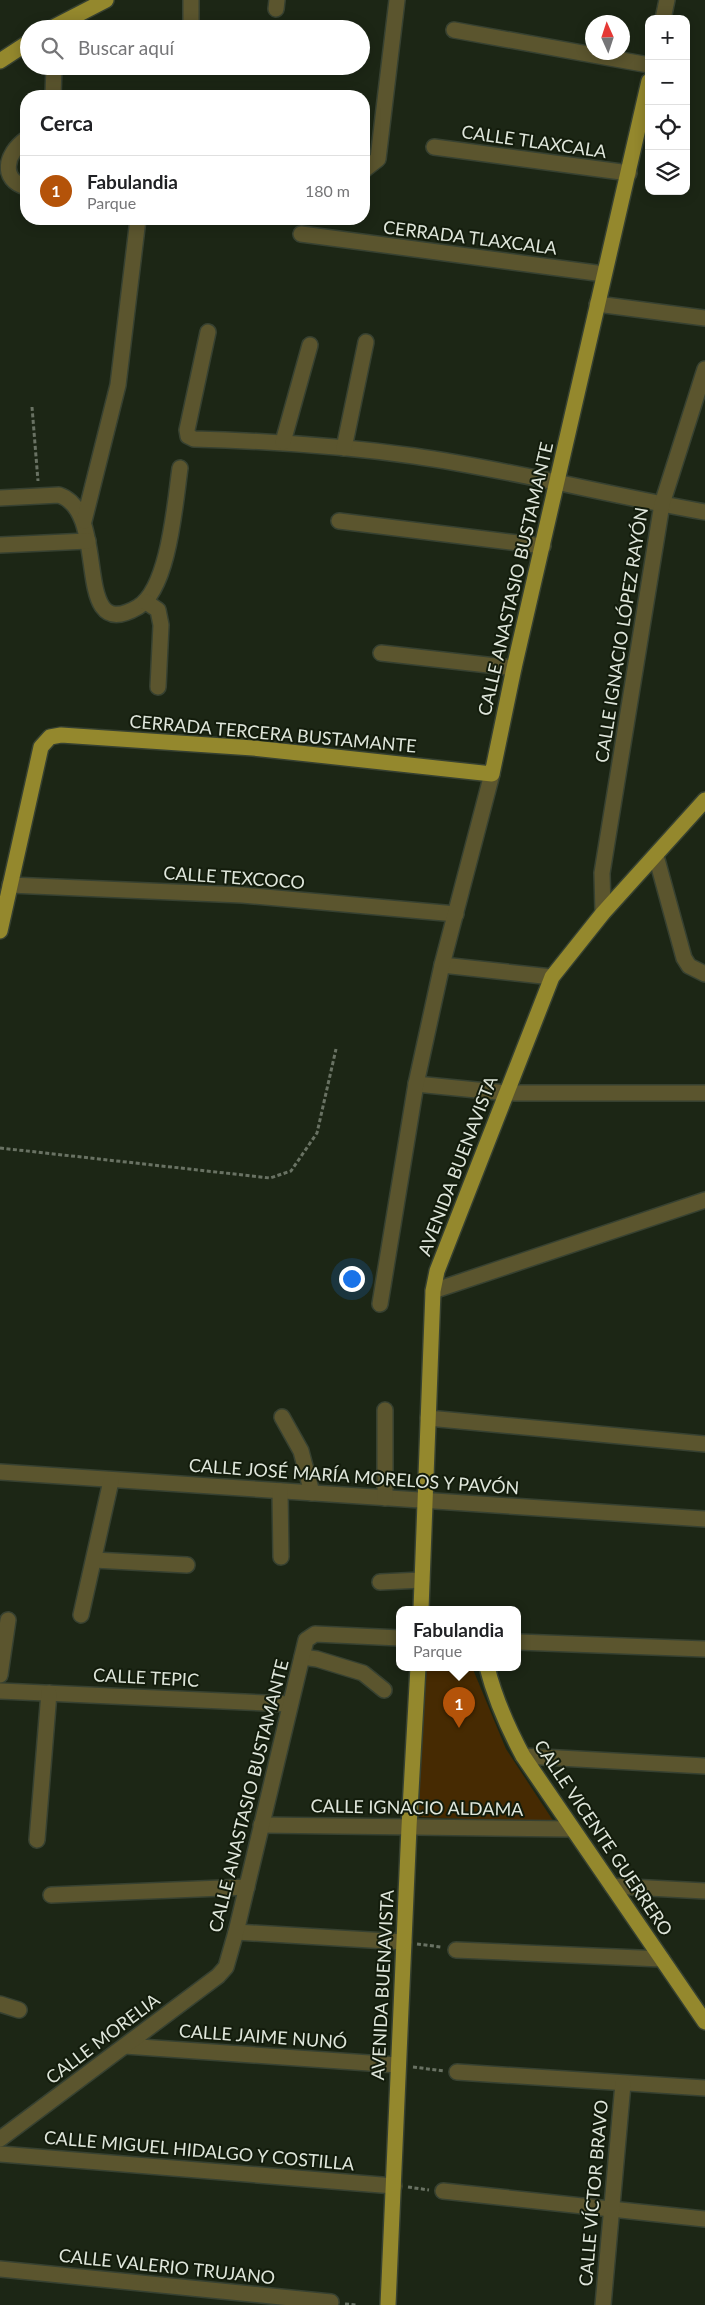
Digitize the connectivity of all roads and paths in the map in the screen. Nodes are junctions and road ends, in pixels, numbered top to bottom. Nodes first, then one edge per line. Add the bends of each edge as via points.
1 (106, 0) edge
2 (191, 0) edge
3 (397, 0) edge
4 (667, 0) edge
5 (664, 15) edge
6 (67, 20) edge
7 (191, 20) edge
8 (454, 30) dead end
9 (20, 48) edge
10 (0, 61) edge
11 (645, 63) edge
12 (54, 75) edge
13 (53, 90) edge
14 (645, 99) edge
15 (20, 144) edge
16 (434, 147) dead end
17 (370, 165) edge
18 (629, 173) junction
19 (20, 186) edge
20 (137, 225) edge
21 (301, 234) dead end
22 (604, 274) junction
23 (597, 304) junction
24 (705, 318) edge
25 (208, 332) dead end
26 (366, 342) dead end
27 (310, 345) dead end
28 (705, 369) edge
29 (32, 407) dead end
30 (282, 442) junction
31 (344, 448) junction
32 (180, 468) dead end
33 (557, 481) junction
34 (39, 495) junction
35 (0, 498) edge
36 (662, 504) junction
37 (705, 512) edge
38 (84, 520) junction
39 (339, 521) dead end
40 (88, 541) junction
41 (0, 545) edge
42 (543, 546) junction
43 (146, 602) junction
44 (381, 653) dead end
45 (514, 668) junction
46 (158, 687) dead end
47 (492, 774) junction
48 (705, 800) edge
49 (656, 856) junction
50 (10, 885) junction
51 (603, 913) junction
52 (456, 914) junction
53 (0, 931) edge
54 (442, 965) junction
55 (705, 974) edge
56 (552, 977) junction
57 (336, 1049) dead end
58 (416, 1084) junction
59 (507, 1093) junction
60 (705, 1093) edge
61 (0, 1148) edge
62 (705, 1200) edge
63 (433, 1291) junction
64 (380, 1304) dead end
65 (385, 1410) dead end
66 (282, 1418) dead end
67 (428, 1418) junction
68 (705, 1444) edge
69 (0, 1472) edge
70 (111, 1481) junction
71 (280, 1491) junction
72 (312, 1493) junction
73 (384, 1498) junction
74 (425, 1500) junction
75 (705, 1519) edge
76 (281, 1557) dead end
77 (94, 1560) junction
78 (186, 1565) dead end
79 (422, 1580) junction
80 (380, 1582) dead end
81 (421, 1606) edge
82 (81, 1615) dead end
83 (8, 1620) dead end
84 (396, 1638) edge
85 (521, 1642) edge
86 (705, 1649) edge
87 (302, 1657) junction
88 (418, 1671) edge
89 (488, 1671) edge
90 (0, 1675) edge
91 (384, 1690) dead end
92 (0, 1691) edge
93 (49, 1693) junction
94 (290, 1704) junction
95 (524, 1756) junction
96 (705, 1766) edge
97 (261, 1825) junction
98 (409, 1827) junction
99 (572, 1829) junction
100 (37, 1840) dead end
101 (612, 1886) junction
102 (247, 1887) junction
103 (705, 1891) edge
104 (51, 1895) dead end
105 (236, 1932) junction
106 (404, 1942) junction
107 (456, 1950) joint
108 (662, 1959) junction
109 (226, 1967) joint
110 (0, 2004) edge
111 (19, 2010) dead end
112 (703, 2017) edge
113 (125, 2046) junction
114 (398, 2065) junction
115 (457, 2072) joint
116 (623, 2084) junction
117 (705, 2088) edge
118 (0, 2139) edge
119 (0, 2154) edge
120 (394, 2186) junction
121 (443, 2191) joint
122 (613, 2208) junction
123 (705, 2219) edge
124 (0, 2269) edge
125 (331, 2302) dead end
126 (388, 2305) edge
127 (603, 2305) edge

1 - 6 main road
2 - 7 street
3 - 17 street via 378,159
4 - 5 street
8 - 11 street
9 - 10 main road
12 - 13 street
14 - 18 main road, CALLE ANASTASIO BUSTAMANTE
15 - 19 street via 9,154 5,165 7,176
16 - 18 street, CALLE TLAXCALA
18 - 22 main road, CALLE ANASTASIO BUSTAMANTE
20 - 38 street via 118,385
21 - 22 street, CERRADA TLAXCALA
22 - 23 main road, CALLE ANASTASIO BUSTAMANTE
23 - 24 street
23 - 33 main road, CALLE ANASTASIO BUSTAMANTE
25 - 30 street via 188,436 194,439
26 - 31 street
27 - 30 street
28 - 36 street, CALLE IGNACIO LÓPEZ RAYÓN
29 - 34 path
30 - 31 street
31 - 33 street via 414,456
32 - 43 street via 166,555
33 - 36 street
33 - 42 main road, CALLE ANASTASIO BUSTAMANTE
34 - 35 street
34 - 38 street via 68,498
36 - 37 street
36 - 51 street, CALLE IGNACIO LÓPEZ RAYÓN via 602,873
38 - 40 street
39 - 42 street
40 - 41 street
40 - 43 street via 96,597 102,610 115,615 125,614
42 - 45 main road, CALLE ANASTASIO BUSTAMANTE
43 - 46 street via 158,610 162,625
44 - 45 street
45 - 47 main road, CALLE ANASTASIO BUSTAMANTE
47 - 50 main road, CERRADA TERCERA BUSTAMANTE via 253,748 61,735 50,738 41,747
47 - 52 street, CALLE ANASTASIO BUSTAMANTE
48 - 49 main road, AVENIDA BUENAVISTA
49 - 51 main road, AVENIDA BUENAVISTA
49 - 55 street via 684,958 689,966
50 - 52 street, CALLE TEXCOCO via 242,895
50 - 53 main road
51 - 56 main road, AVENIDA BUENAVISTA
52 - 54 street, CALLE ANASTASIO BUSTAMANTE
54 - 56 street
54 - 58 street, CALLE ANASTASIO BUSTAMANTE
56 - 59 main road, AVENIDA BUENAVISTA
57 - 61 path via 317,1133 291,1171 270,1178
58 - 59 street
58 - 64 street, CALLE ANASTASIO BUSTAMANTE
59 - 60 street
59 - 63 main road, AVENIDA BUENAVISTA via 437,1271
62 - 63 street
63 - 67 main road, AVENIDA BUENAVISTA
65 - 73 street
66 - 72 street via 301,1451
67 - 68 street
67 - 74 main road, AVENIDA BUENAVISTA
69 - 70 street, CALLE JOSÉ MARÍA MORELOS Y PAVÓN
70 - 71 street, CALLE JOSÉ MARÍA MORELOS Y PAVÓN
70 - 77 street
71 - 72 street, CALLE JOSÉ MARÍA MORELOS Y PAVÓN
71 - 76 street
72 - 73 street, CALLE JOSÉ MARÍA MORELOS Y PAVÓN
73 - 74 street, CALLE JOSÉ MARÍA MORELOS Y PAVÓN
74 - 75 street, CALLE JOSÉ MARÍA MORELOS Y PAVÓN
74 - 79 main road, AVENIDA BUENAVISTA
77 - 78 street
77 - 82 street
79 - 80 street
79 - 81 main road, AVENIDA BUENAVISTA
83 - 90 street
84 - 87 street, CALLE ANASTASIO BUSTAMANTE via 315,1634 306,1640
85 - 86 street
87 - 91 street via 363,1673
87 - 94 street, CALLE ANASTASIO BUSTAMANTE
88 - 98 main road, AVENIDA BUENAVISTA
89 - 95 main road, CALLE VICENTE GUERRERO via 508,1728
92 - 93 street, CALLE TEPIC
93 - 94 street, CALLE TEPIC
93 - 100 street
94 - 97 street, CALLE ANASTASIO BUSTAMANTE
95 - 96 street
95 - 99 main road, CALLE VICENTE GUERRERO
97 - 98 street, CALLE IGNACIO ALDAMA
97 - 102 street, CALLE ANASTASIO BUSTAMANTE
98 - 99 street, CALLE IGNACIO ALDAMA
98 - 106 main road, AVENIDA BUENAVISTA
99 - 101 main road, CALLE VICENTE GUERRERO
101 - 103 street
101 - 108 main road, CALLE VICENTE GUERRERO
102 - 104 street
102 - 105 street, CALLE ANASTASIO BUSTAMANTE
105 - 106 street
105 - 109 street, CALLE ANASTASIO BUSTAMANTE
106 - 107 path
106 - 114 main road, AVENIDA BUENAVISTA
107 - 108 street
108 - 112 main road, CALLE VICENTE GUERRERO
109 - 113 street, CALLE MORELIA
110 - 111 street
113 - 114 street, CALLE JAIME NUNÓ
113 - 118 street, CALLE MORELIA
114 - 115 path
114 - 120 main road, AVENIDA BUENAVISTA
115 - 116 street
116 - 117 street
116 - 122 street, CALLE VÍCTOR BRAVO
119 - 120 street, CALLE MIGUEL HIDALGO Y COSTILLA
120 - 121 path
120 - 126 main road, AVENIDA BUENAVISTA
121 - 122 street
122 - 123 street
122 - 127 street, CALLE VÍCTOR BRAVO
124 - 125 street, CALLE VALERIO TRUJANO

